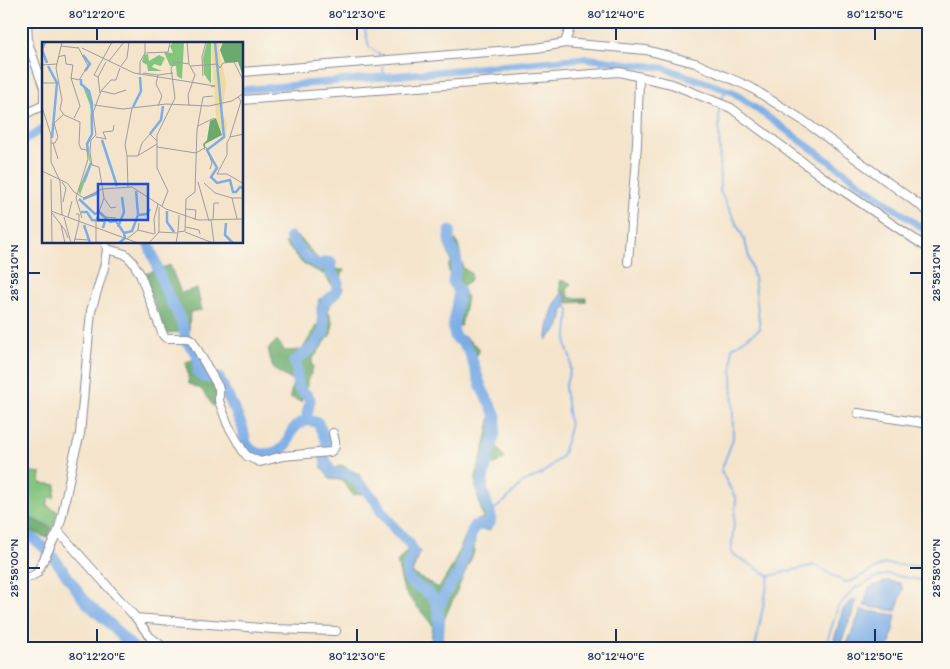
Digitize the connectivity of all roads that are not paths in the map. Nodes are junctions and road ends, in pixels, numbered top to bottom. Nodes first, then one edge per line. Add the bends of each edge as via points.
1 (27, 21) edge
2 (572, 21) edge
3 (565, 43) junction
4 (244, 72) edge
5 (639, 78) junction
6 (42, 82) edge
7 (244, 100) edge
8 (42, 106) edge
9 (21, 116) edge
10 (929, 212) edge
11 (106, 246) edge
12 (929, 249) edge
13 (628, 262) dead end
14 (858, 413) dead end
15 (929, 424) edge
16 (333, 434) dead end
17 (58, 531) junction
18 (21, 578) edge
19 (136, 618) junction
20 (336, 631) dead end
21 (166, 648) edge

1 - 6 street via 28,43
2 - 3 street
3 - 4 street
3 - 10 street via 646,50 695,63 750,87 804,121
5 - 7 street via 619,72
5 - 12 street via 672,84 731,108 820,175
5 - 13 street
8 - 9 street
11 - 16 street via 125,254 132,261 166,338 192,340 218,388 228,425 247,456 260,462 283,456 329,453 336,445
11 - 17 street via 91,311 80,434
14 - 15 street
17 - 18 street via 37,573
17 - 19 street
19 - 20 street
19 - 21 street via 150,637

